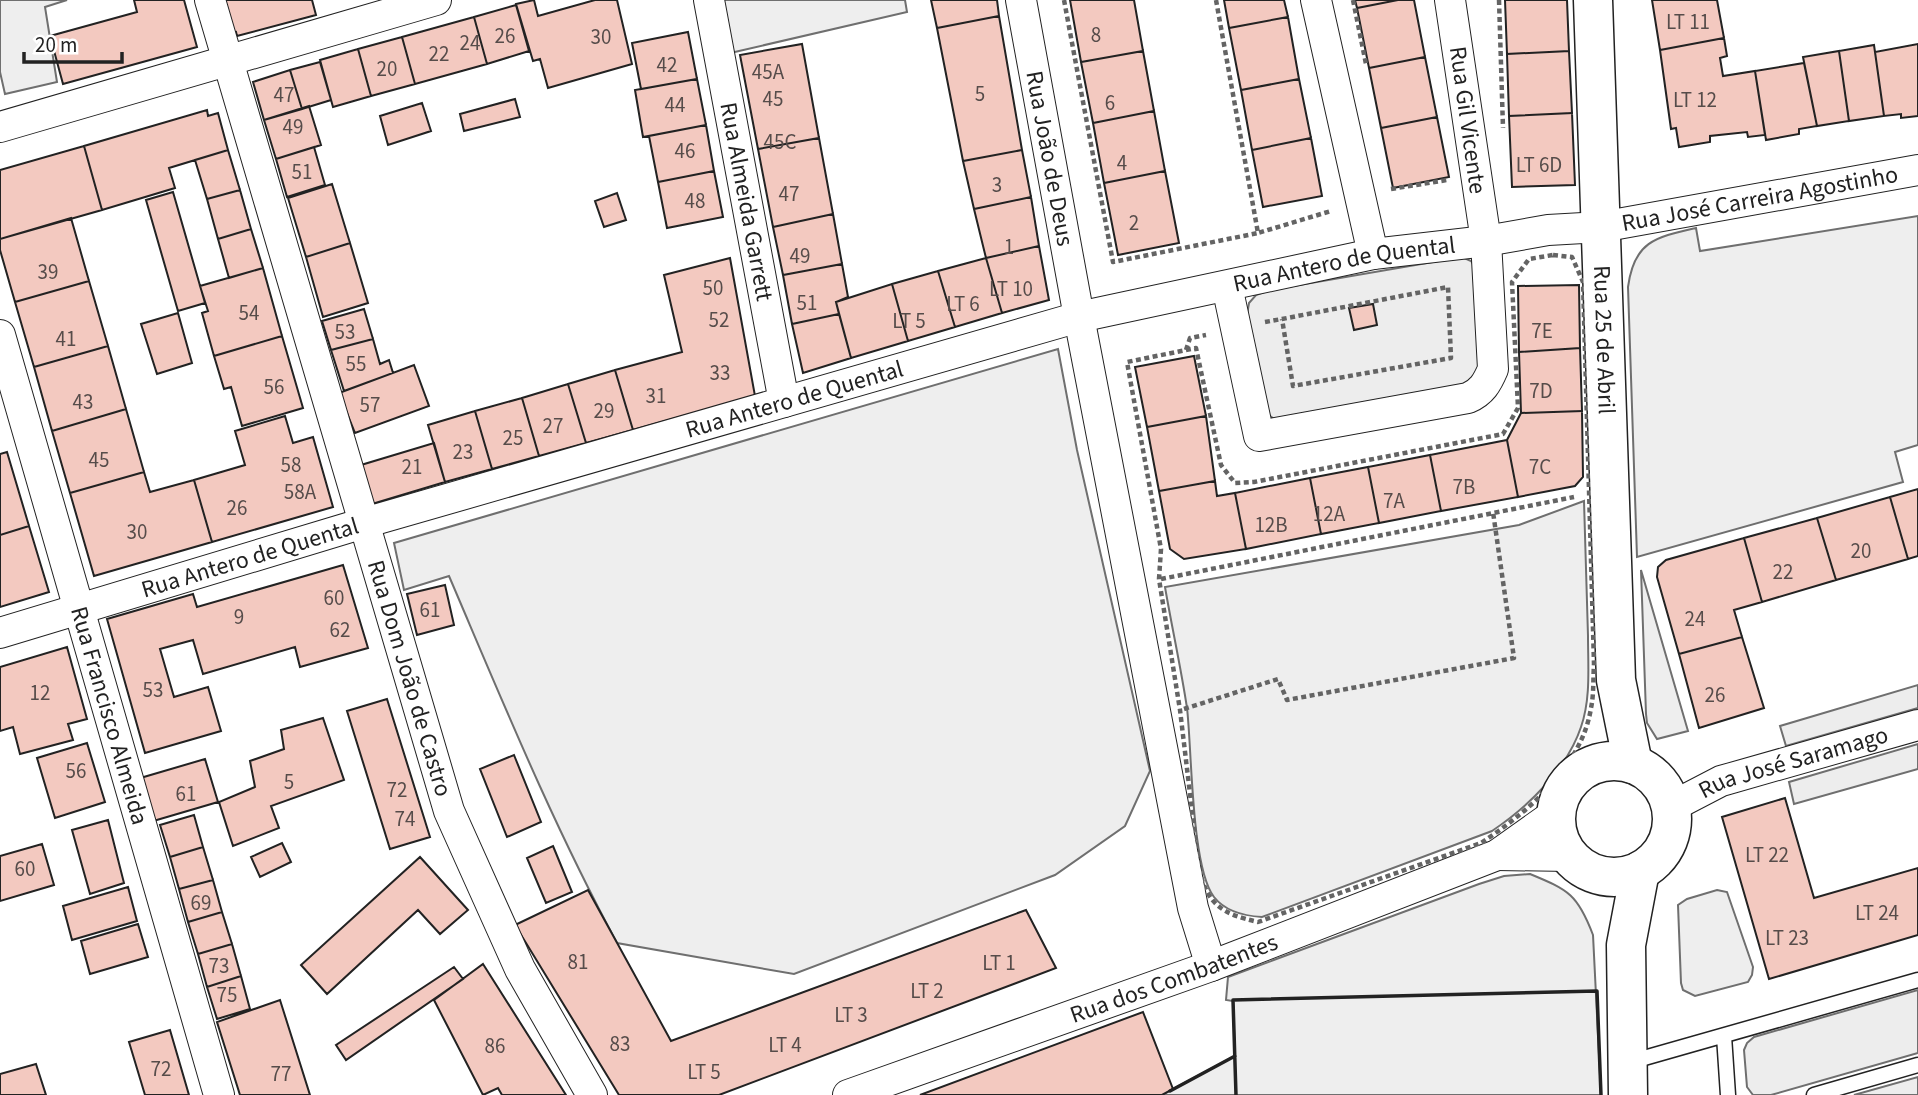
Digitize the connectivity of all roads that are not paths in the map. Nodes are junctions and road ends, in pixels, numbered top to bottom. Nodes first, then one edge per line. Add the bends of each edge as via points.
1 (210, 0) edge
2 (436, 0) edge
3 (709, 0) edge
4 (1021, 0) edge
5 (1316, 0) edge
6 (1450, 0) edge
7 (1593, 0) edge
8 (228, 61) junction
9 (0, 127) edge
10 (1918, 170) edge
11 (1601, 227) junction
12 (1486, 241) junction
13 (1373, 254) junction
14 (1227, 286) junction
15 (1079, 317) junction
16 (0, 335) edge
17 (784, 402) junction
18 (364, 523) junction
19 (80, 610) junction
20 (0, 634) edge
21 (1616, 680) junction
22 (1918, 725) edge
23 (1633, 764) junction
24 (1591, 766) junction
25 (1671, 807) junction
26 (1556, 813) junction
27 (1497, 855) junction
28 (1583, 865) junction
29 (1640, 871) junction
30 (1626, 944) junction
31 (1212, 966) junction
32 (1918, 980) edge
33 (1724, 1036) junction
34 (1918, 1065) edge
35 (1628, 1079) edge
36 (219, 1095) edge
37 (592, 1095) edge
38 (848, 1095) edge
39 (1728, 1095) edge
40 (1814, 1095) edge

1 - 8 street, Rua Dom João de Castro
2 - 8 street
3 - 17 street, Rua Almeida Garrett
4 - 15 street, Rua João de Deus
5 - 13 street
6 - 12 street, Rua Gil Vicente
7 - 11 street, Rua 25 de Abril
8 - 9 street
8 - 18 street, Rua Dom João de Castro
10 - 11 street, Rua José Carreira Agostinho
11 - 12 street, Rua Antero de Quental
11 - 21 street, Rua 25 de Abril via 1591,494
12 - 13 street, Rua Antero de Quental
12 - 14 street, Rua Gil Vicente via 1493,369 1479,393 1259,436
13 - 14 street, Rua Antero de Quental
14 - 15 street, Rua Antero de Quental
15 - 17 street, Rua Antero de Quental
15 - 31 street, Rua João de Deus via 1146,582 1193,908
16 - 19 street, Rua Francisco Almeida
17 - 18 street, Rua Antero de Quental
18 - 19 street, Rua Antero de Quental
18 - 37 street, Rua Dom João de Castro via 449,811 520,969
19 - 20 street, Rua Antero de Quental
19 - 36 street, Rua Francisco Almeida
21 - 23 street, Rua 25 de Abril
21 - 24 street, Rua 25 de Abril via 1609,726
22 - 25 street, Rua José Saramago via 1721,781
23 - 24 street via 1605,761
23 - 25 street via 1658,780
24 - 26 street via 1567,785
25 - 29 street via 1672,826 1666,844
26 - 27 street, Rua dos Combatentes
26 - 28 street via 1561,843
27 - 28 street, Rua dos Combatentes
27 - 31 street, Rua dos Combatentes
28 - 29 street via 1626,876
28 - 30 street
29 - 30 street
30 - 35 street
31 - 38 street, Rua dos Combatentes
32 - 33 lane
33 - 35 lane
33 - 39 lane
34 - 40 lane

